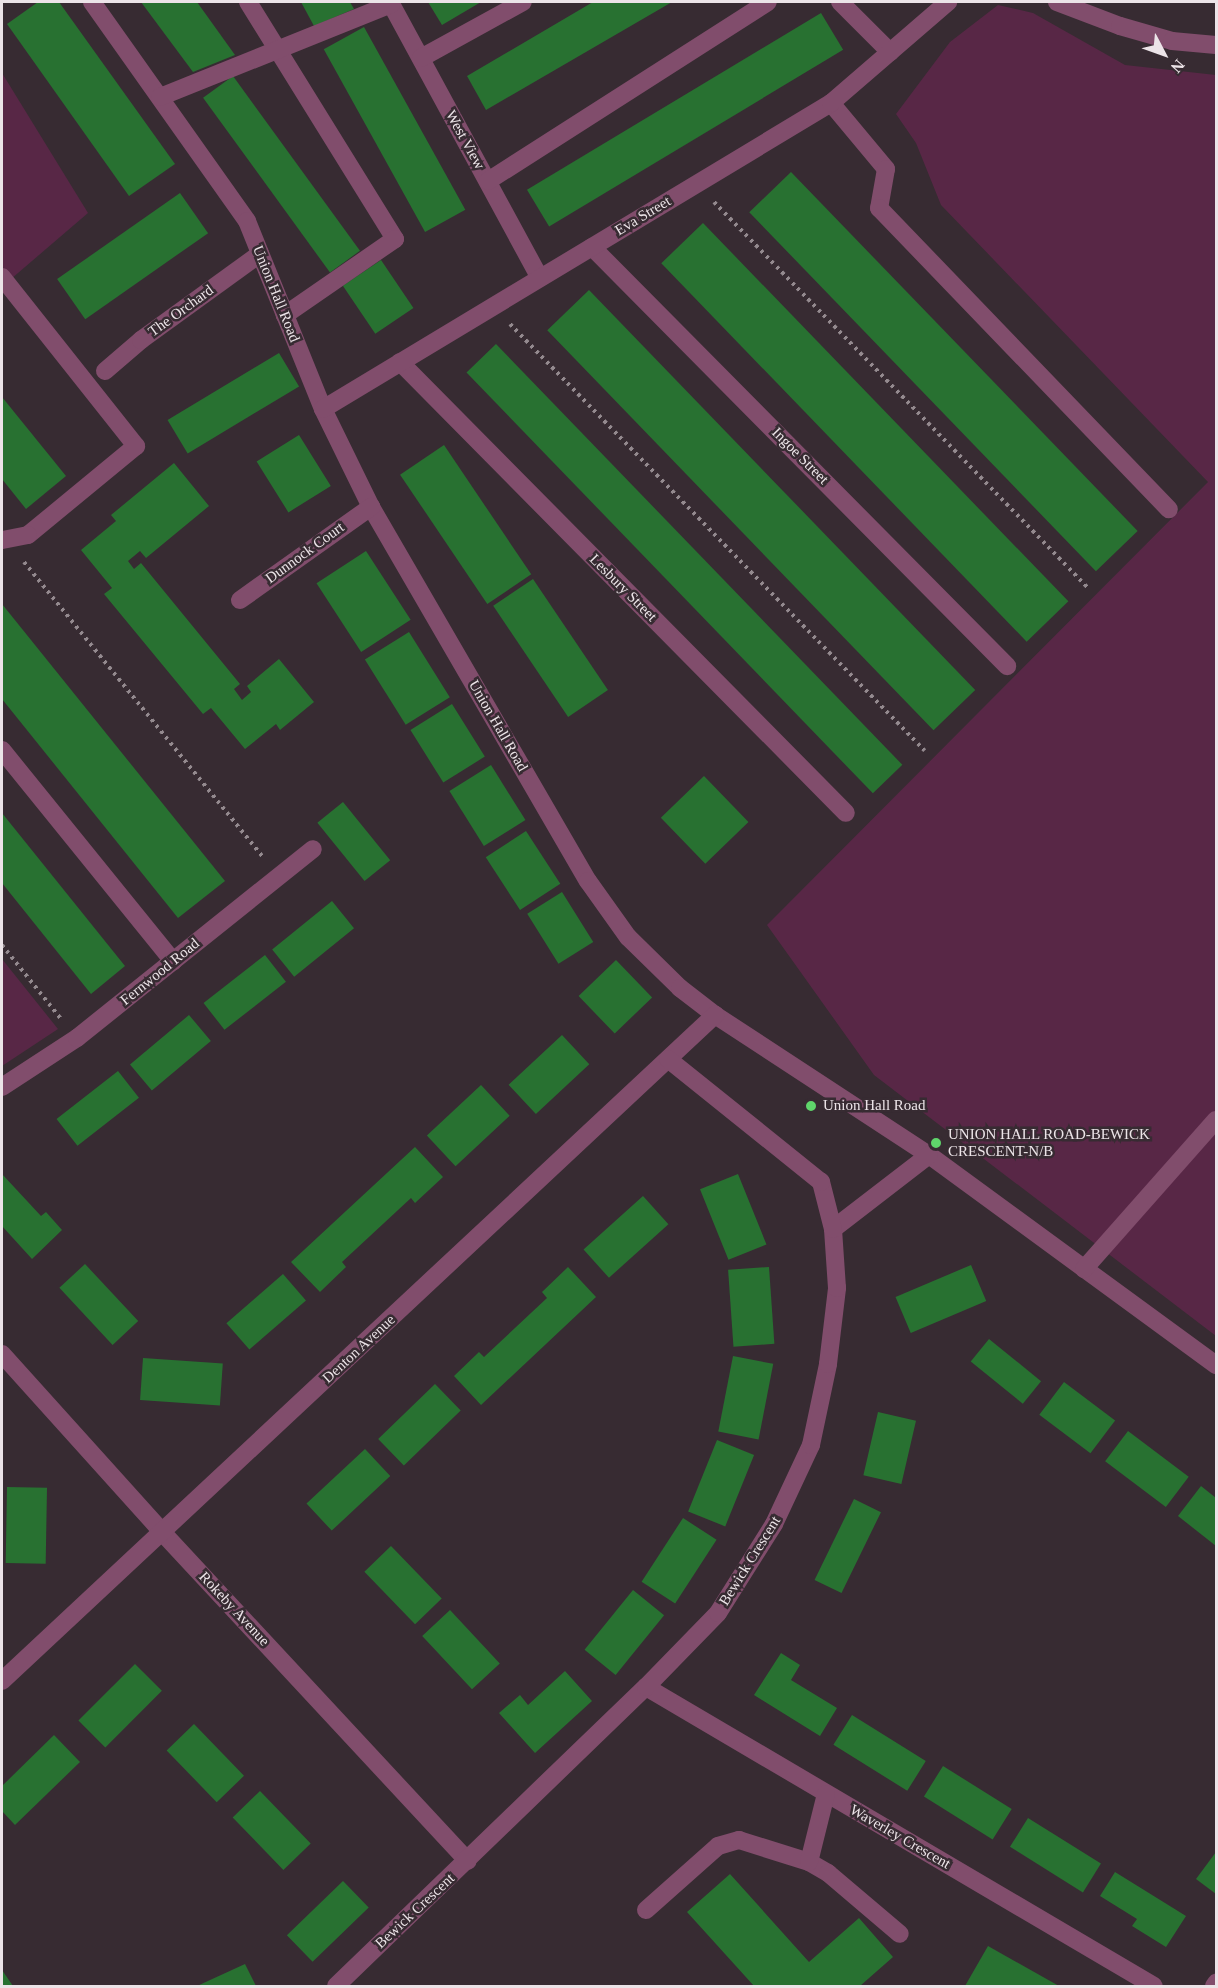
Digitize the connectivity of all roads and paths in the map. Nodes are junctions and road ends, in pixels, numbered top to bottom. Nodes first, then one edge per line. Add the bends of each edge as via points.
1 (92, 2) edge
2 (248, 2) edge
3 (523, 2) edge
4 (768, 2) edge
5 (840, 2) edge
6 (948, 2) edge
7 (1057, 2) edge
8 (391, 3) edge
9 (1216, 45) edge
10 (278, 50) junction
11 (890, 52) junction
12 (421, 58) junction
13 (160, 97) junction
14 (831, 103) junction
15 (488, 181) junction
16 (697, 184) junction
17 (592, 247) junction
18 (260, 254) junction
19 (2, 277) edge
20 (540, 278) junction
21 (493, 307) junction
22 (285, 315) junction
23 (400, 362) junction
24 (105, 371) dead end
25 (323, 409) junction
26 (371, 507) junction
27 (1169, 509) dead end
28 (2, 540) edge
29 (17, 553) dead end
30 (1087, 587) dead end
31 (240, 600) dead end
32 (1007, 666) dead end
33 (2, 750) edge
34 (925, 751) dead end
35 (846, 813) dead end
36 (313, 849) dead end
37 (279, 876) junction
38 (2, 945) edge
39 (173, 961) junction
40 (715, 1015) junction
41 (77, 1038) junction
42 (668, 1059) junction
43 (2, 1087) edge
44 (1216, 1120) edge
45 (929, 1155) junction
46 (833, 1229) junction
47 (1084, 1269) junction
48 (2, 1354) edge
49 (1216, 1365) edge
50 (162, 1532) junction
51 (2, 1681) edge
52 (646, 1687) junction
53 (826, 1794) junction
54 (468, 1861) junction
55 (809, 1862) junction
56 (646, 1910) dead end
57 (900, 1934) dead end
58 (1216, 1983) edge
59 (336, 1986) edge
60 (1154, 1986) edge
61 (1214, 1986) edge

1 - 13 street, Union Hall Road
2 - 10 street
3 - 12 street
4 - 15 street
5 - 11 street
6 - 11 street, Eva Street
7 - 9 street via 1172,41
8 - 10 street
8 - 12 street, West View
10 - 13 street
10 - 22 street via 395,239
11 - 14 street, Eva Street
12 - 15 street, West View
13 - 18 street, Union Hall Road via 247,221
14 - 16 street, Eva Street
14 - 27 street via 886,169 879,208
15 - 20 street, West View
16 - 17 street, Eva Street
16 - 30 path
17 - 20 street, Eva Street
17 - 32 street, Ingoe Street
18 - 22 street, Union Hall Road
18 - 24 street, The Orchard via 141,340
19 - 28 street via 136,446 28,535
20 - 21 street, Eva Street
21 - 23 street, Eva Street
21 - 34 path
22 - 25 street, Union Hall Road
23 - 25 street, Eva Street
23 - 35 street, Lesbury Street
25 - 26 street, Union Hall Road
26 - 31 street, Dunnock Court
26 - 40 street, Union Hall Road via 588,881 628,937 680,988
29 - 37 path
33 - 39 street
36 - 37 street, Fernwood Road
37 - 39 street, Fernwood Road
38 - 41 path
39 - 41 street, Fernwood Road
40 - 42 street, Denton Avenue
40 - 45 street, Union Hall Road
41 - 43 street, Fernwood Road
42 - 46 street, Bewick Crescent via 821,1182
42 - 50 street, Denton Avenue
44 - 47 street
45 - 46 street
45 - 47 street, Union Hall Road
46 - 52 street, Bewick Crescent via 837,1287 828,1364 811,1445 774,1524 718,1613
47 - 49 street, Union Hall Road
48 - 50 street, Rokeby Avenue
50 - 51 street, Denton Avenue
50 - 54 street, Rokeby Avenue
52 - 53 street, Waverley Crescent
52 - 54 street, Bewick Crescent
53 - 55 street
53 - 60 street, Waverley Crescent
54 - 59 street, Bewick Crescent
55 - 56 street via 739,1840 718,1846
55 - 57 street via 828,1873
58 - 61 street

